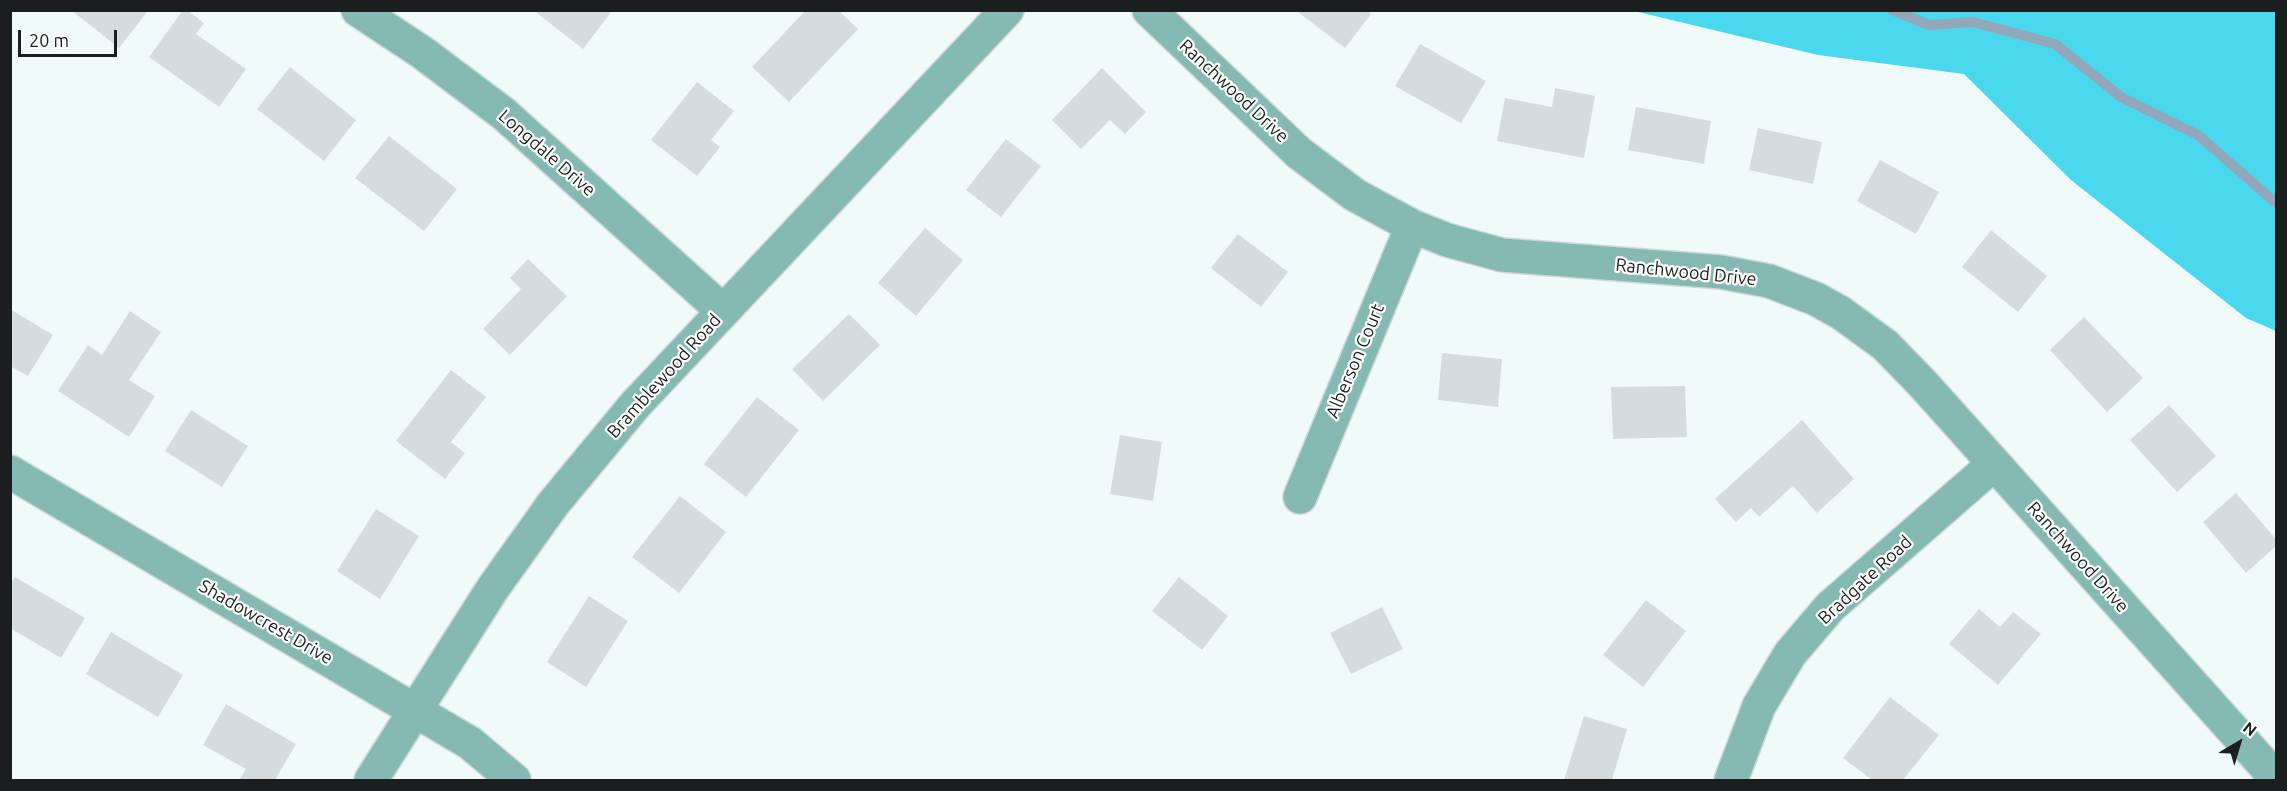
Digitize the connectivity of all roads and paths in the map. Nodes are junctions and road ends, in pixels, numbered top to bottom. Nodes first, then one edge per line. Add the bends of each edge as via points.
1 (358, 10) edge
2 (1007, 10) edge
3 (1149, 10) edge
4 (1412, 226) junction
5 (723, 311) junction
6 (1994, 464) junction
7 (10, 472) edge
8 (1300, 497) dead end
9 (416, 710) junction
10 (2277, 778) edge
11 (371, 780) edge
12 (514, 780) edge
13 (1731, 780) edge

1 - 5 street, Longdale Drive via 504,114
2 - 5 street, Bramblewood Road
3 - 4 street, Ranchwood Drive via 1299,153 1355,195
4 - 6 street, Ranchwood Drive via 1502,255 1721,272 1769,281 1816,299 1885,345
4 - 8 street, Alberson Court
5 - 9 street, Bramblewood Road via 635,405 553,504
6 - 10 street, Ranchwood Drive
6 - 13 street, Bradgate Road via 1830,607 1790,654 1759,706
7 - 9 street, Shadowcrest Drive
9 - 11 street, Bramblewood Road
9 - 12 street, Shadowcrest Drive via 471,743

